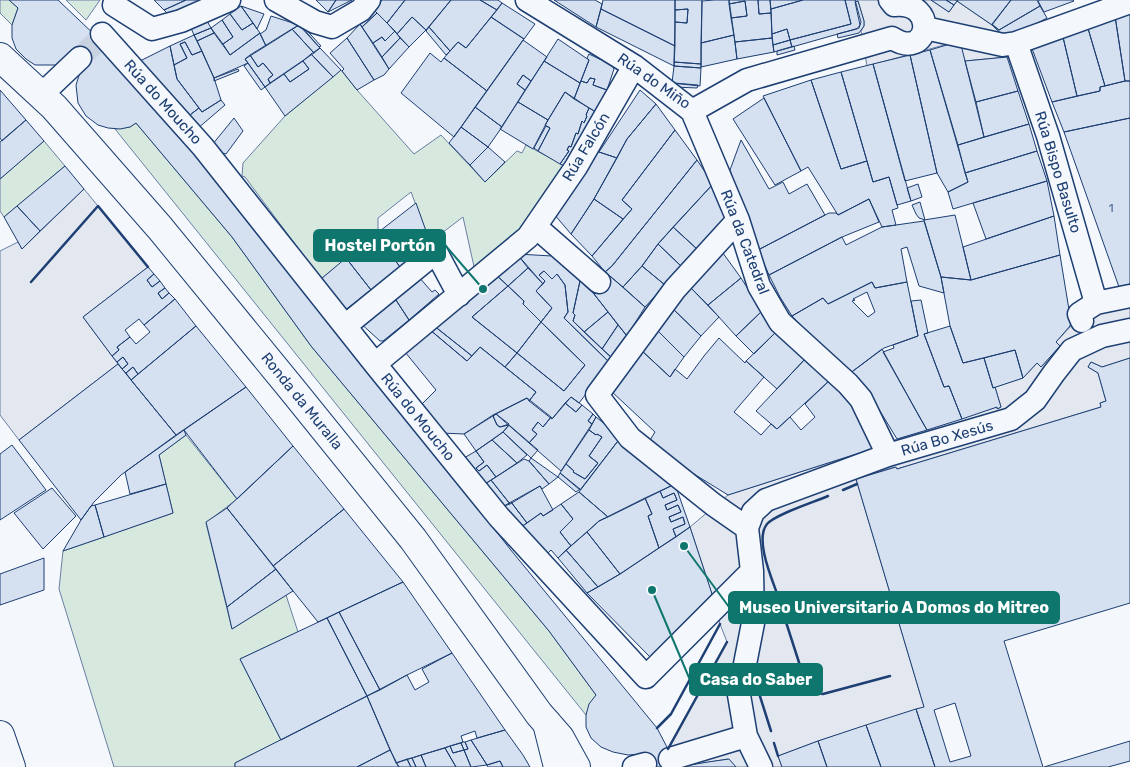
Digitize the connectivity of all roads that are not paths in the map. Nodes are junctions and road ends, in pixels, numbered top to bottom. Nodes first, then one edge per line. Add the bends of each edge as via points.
1 (228, 0) edge
2 (276, 0) edge
3 (369, 0) edge
4 (527, 0) edge
5 (115, 2) edge
6 (1130, 2) edge
7 (892, 3) edge
8 (924, 28) junction
9 (892, 38) junction
10 (1016, 43) junction
11 (0, 56) edge
12 (80, 58) tunnel mouth
13 (634, 66) junction
14 (41, 95) junction
15 (692, 111) junction
16 (738, 220) junction
17 (536, 227) junction
18 (599, 282) dead end
19 (458, 295) junction
20 (1130, 296) edge
21 (1088, 324) junction
22 (345, 326) junction
23 (1130, 330) edge
24 (375, 364) junction
25 (888, 455) junction
26 (747, 528) junction
27 (752, 571) junction
28 (547, 723) junction
29 (0, 735) edge
30 (746, 736) junction
31 (670, 759) dead end
32 (11, 767) edge
33 (558, 767) edge
34 (576, 767) edge
35 (761, 767) edge

1 - 5 street via 181,21 152,29
2 - 3 street via 315,22 332,27 361,10
4 - 13 street, Rúa do Miño
5 - 22 street, Rúa do Moucho via 100,37 203,146
6 - 10 street
7 - 8 street via 909,2 919,8 924,17
7 - 9 street via 884,21 887,34
8 - 9 street, Rúa do Miño via 921,36 913,41 904,43
8 - 10 street via 1003,45
9 - 15 street, Rúa do Miño via 746,80
10 - 21 street, Rúa Bispo Basulto via 1048,136
11 - 14 street, Ronda da Muralla
12 - 14 street
13 - 15 street, Rúa do Miño
13 - 17 street, Rúa Falcón via 576,167
14 - 28 street, Ronda da Muralla via 164,233 401,524
15 - 16 street, Rúa da Catedral
16 - 25 street, Rúa da Catedral via 759,286 780,322 861,399
16 - 26 street via 675,289 597,395 630,438
17 - 18 street
17 - 19 street, Rúa Falcón
19 - 22 street via 436,252
19 - 24 street, Rúa Falcón
20 - 21 street
21 - 23 street
21 - 25 street, Rúa Bo Xesús via 1035,400 1011,419
22 - 24 street, Rúa do Moucho
24 - 27 street, Rúa do Moucho via 499,517 646,677
25 - 26 street, Rúa Bo Xesús via 766,500 753,512
26 - 27 street
27 - 30 street via 753,623 739,695
28 - 33 street
28 - 34 street, Ronda da Muralla
29 - 32 street
30 - 31 street
30 - 35 street

